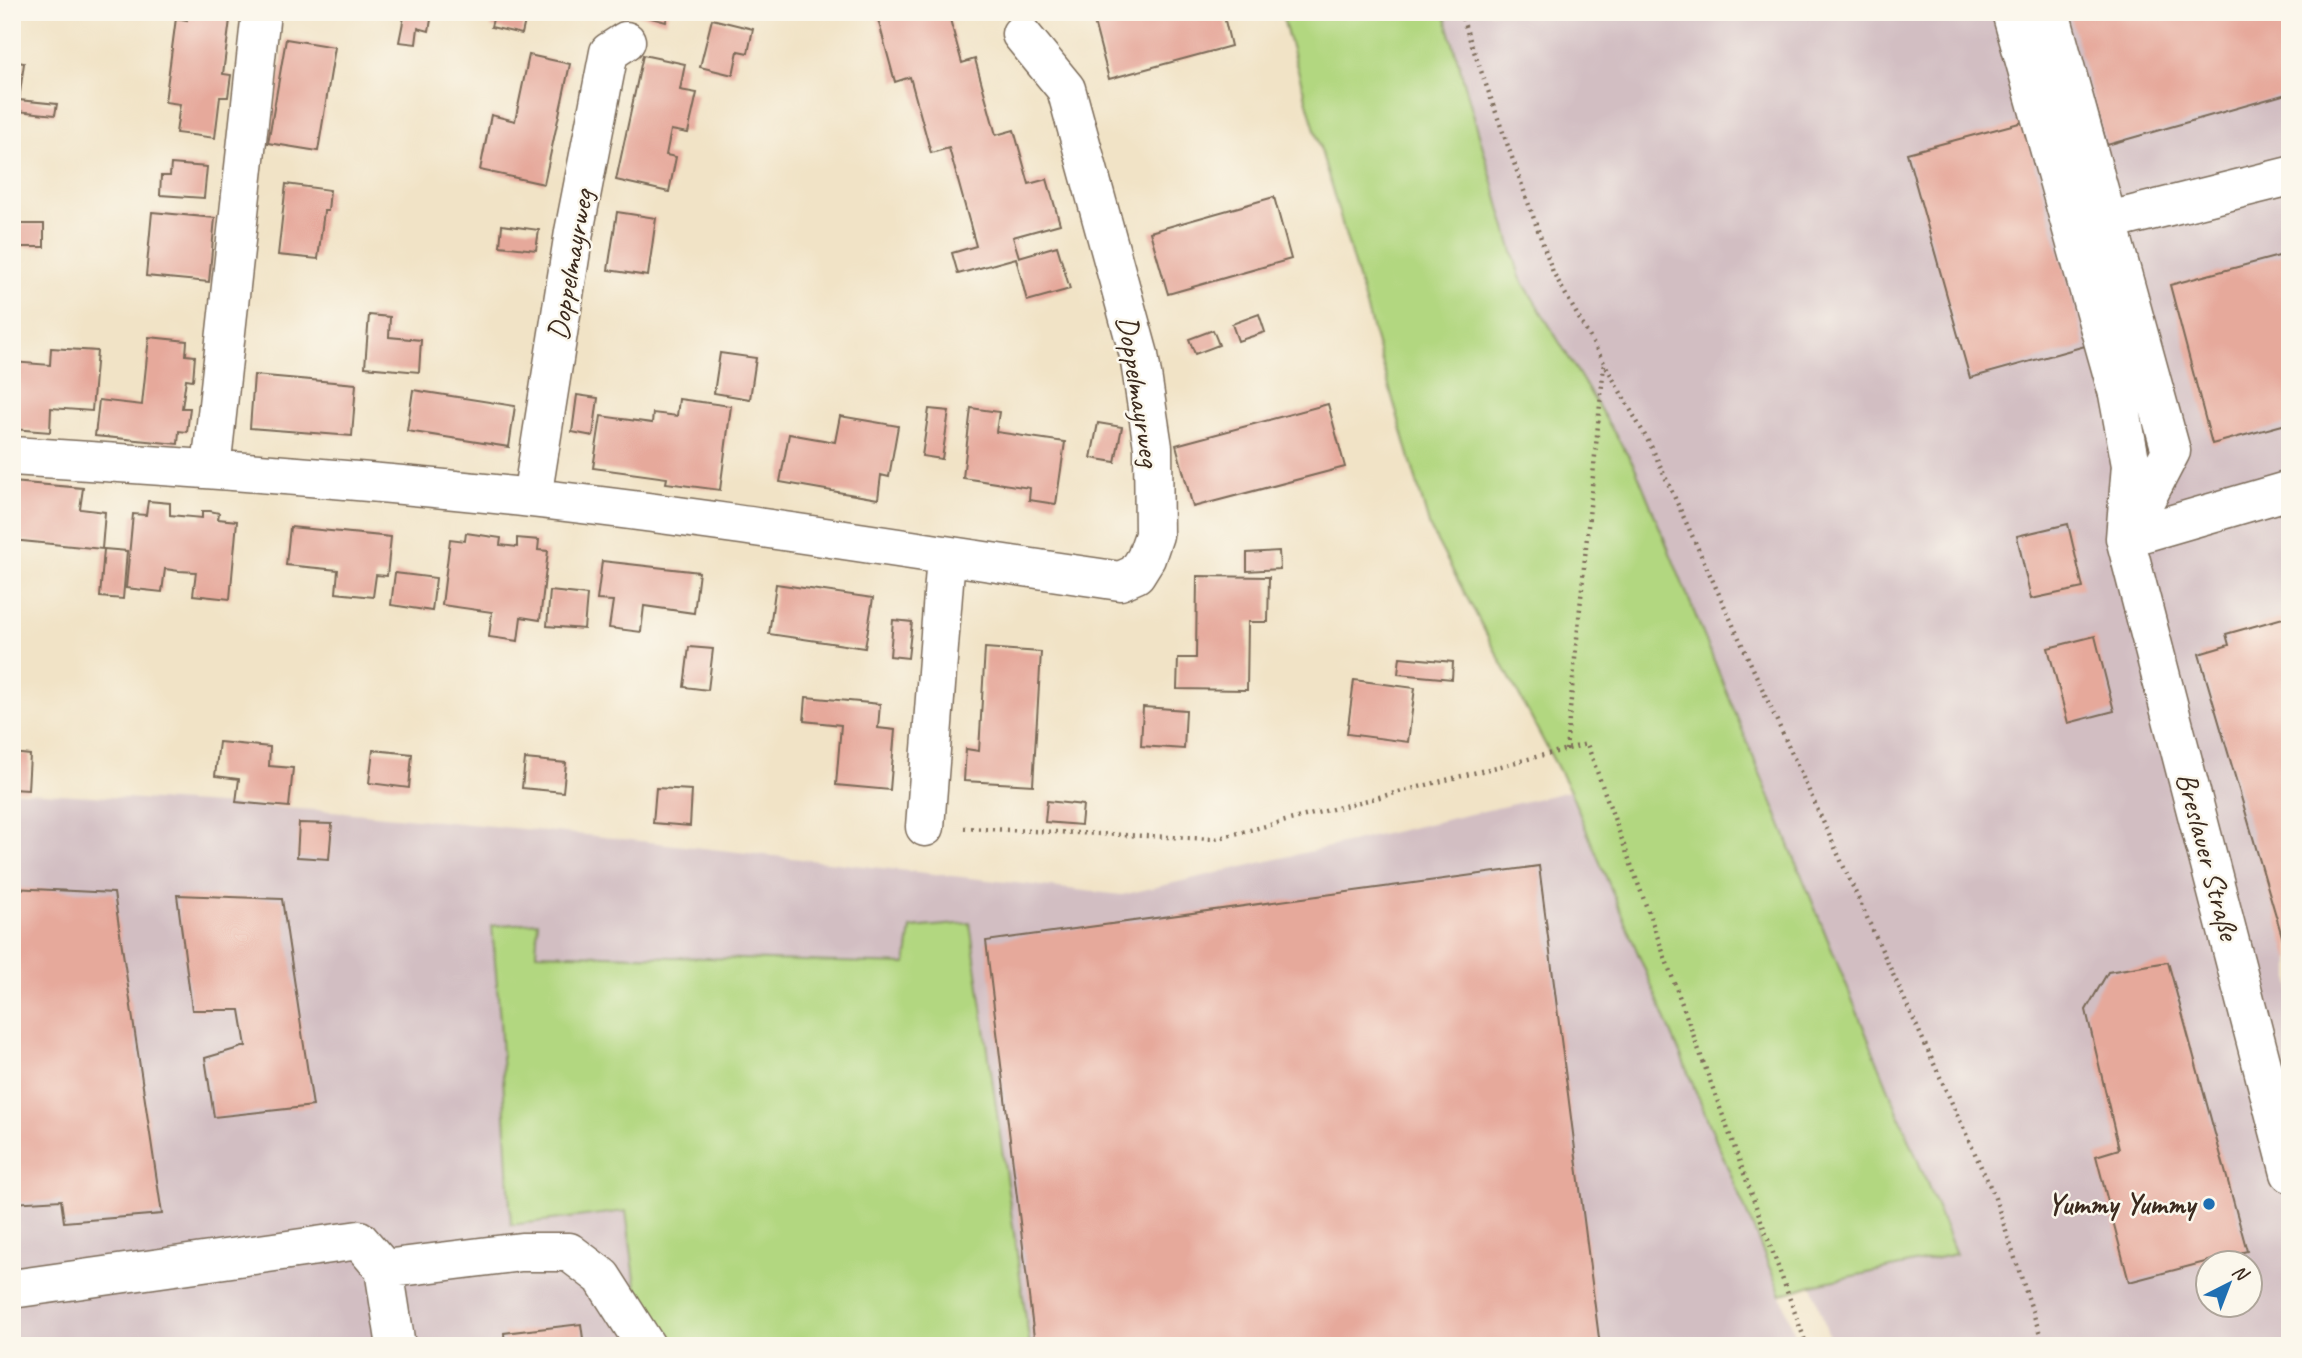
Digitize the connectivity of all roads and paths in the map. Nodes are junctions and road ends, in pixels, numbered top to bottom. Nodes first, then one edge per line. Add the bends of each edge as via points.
1 (261, 12) edge
2 (1460, 12) edge
3 (2011, 12) edge
4 (2050, 12) edge
5 (1021, 34) dead end
6 (626, 41) dead end
7 (2290, 176) edge
8 (2090, 226) junction
9 (1604, 363) junction
10 (12, 456) edge
11 (211, 469) junction
12 (2290, 491) edge
13 (532, 498) junction
14 (2125, 538) junction
15 (946, 556) junction
16 (1566, 750) junction
17 (925, 827) joint
18 (2290, 1173) edge
19 (384, 1269) junction
20 (12, 1289) edge
21 (396, 1346) edge
22 (646, 1346) edge
23 (1807, 1346) edge
24 (2044, 1346) edge

1 - 11 street
2 - 9 path via 1553,272
3 - 8 street
4 - 8 street
5 - 15 street, Doppelmayrweg via 1066,89 1139,355 1153,447 1154,535 1136,574 1120,581
6 - 13 street, Doppelmayrweg via 609,52 574,232
7 - 8 street
8 - 14 street, Breslauer Straße via 2131,465
9 - 16 path
9 - 24 path via 1652,448 1994,1195
10 - 11 street, Doppelmayrweg
11 - 13 street, Doppelmayrweg
12 - 14 street
13 - 15 street, Doppelmayrweg
14 - 18 street, Breslauer Straße
15 - 17 street
16 - 17 path via 1215,839
16 - 23 path via 1587,744
19 - 20 street via 359,1240
19 - 21 street
19 - 22 street via 521,1252 569,1252 602,1277

